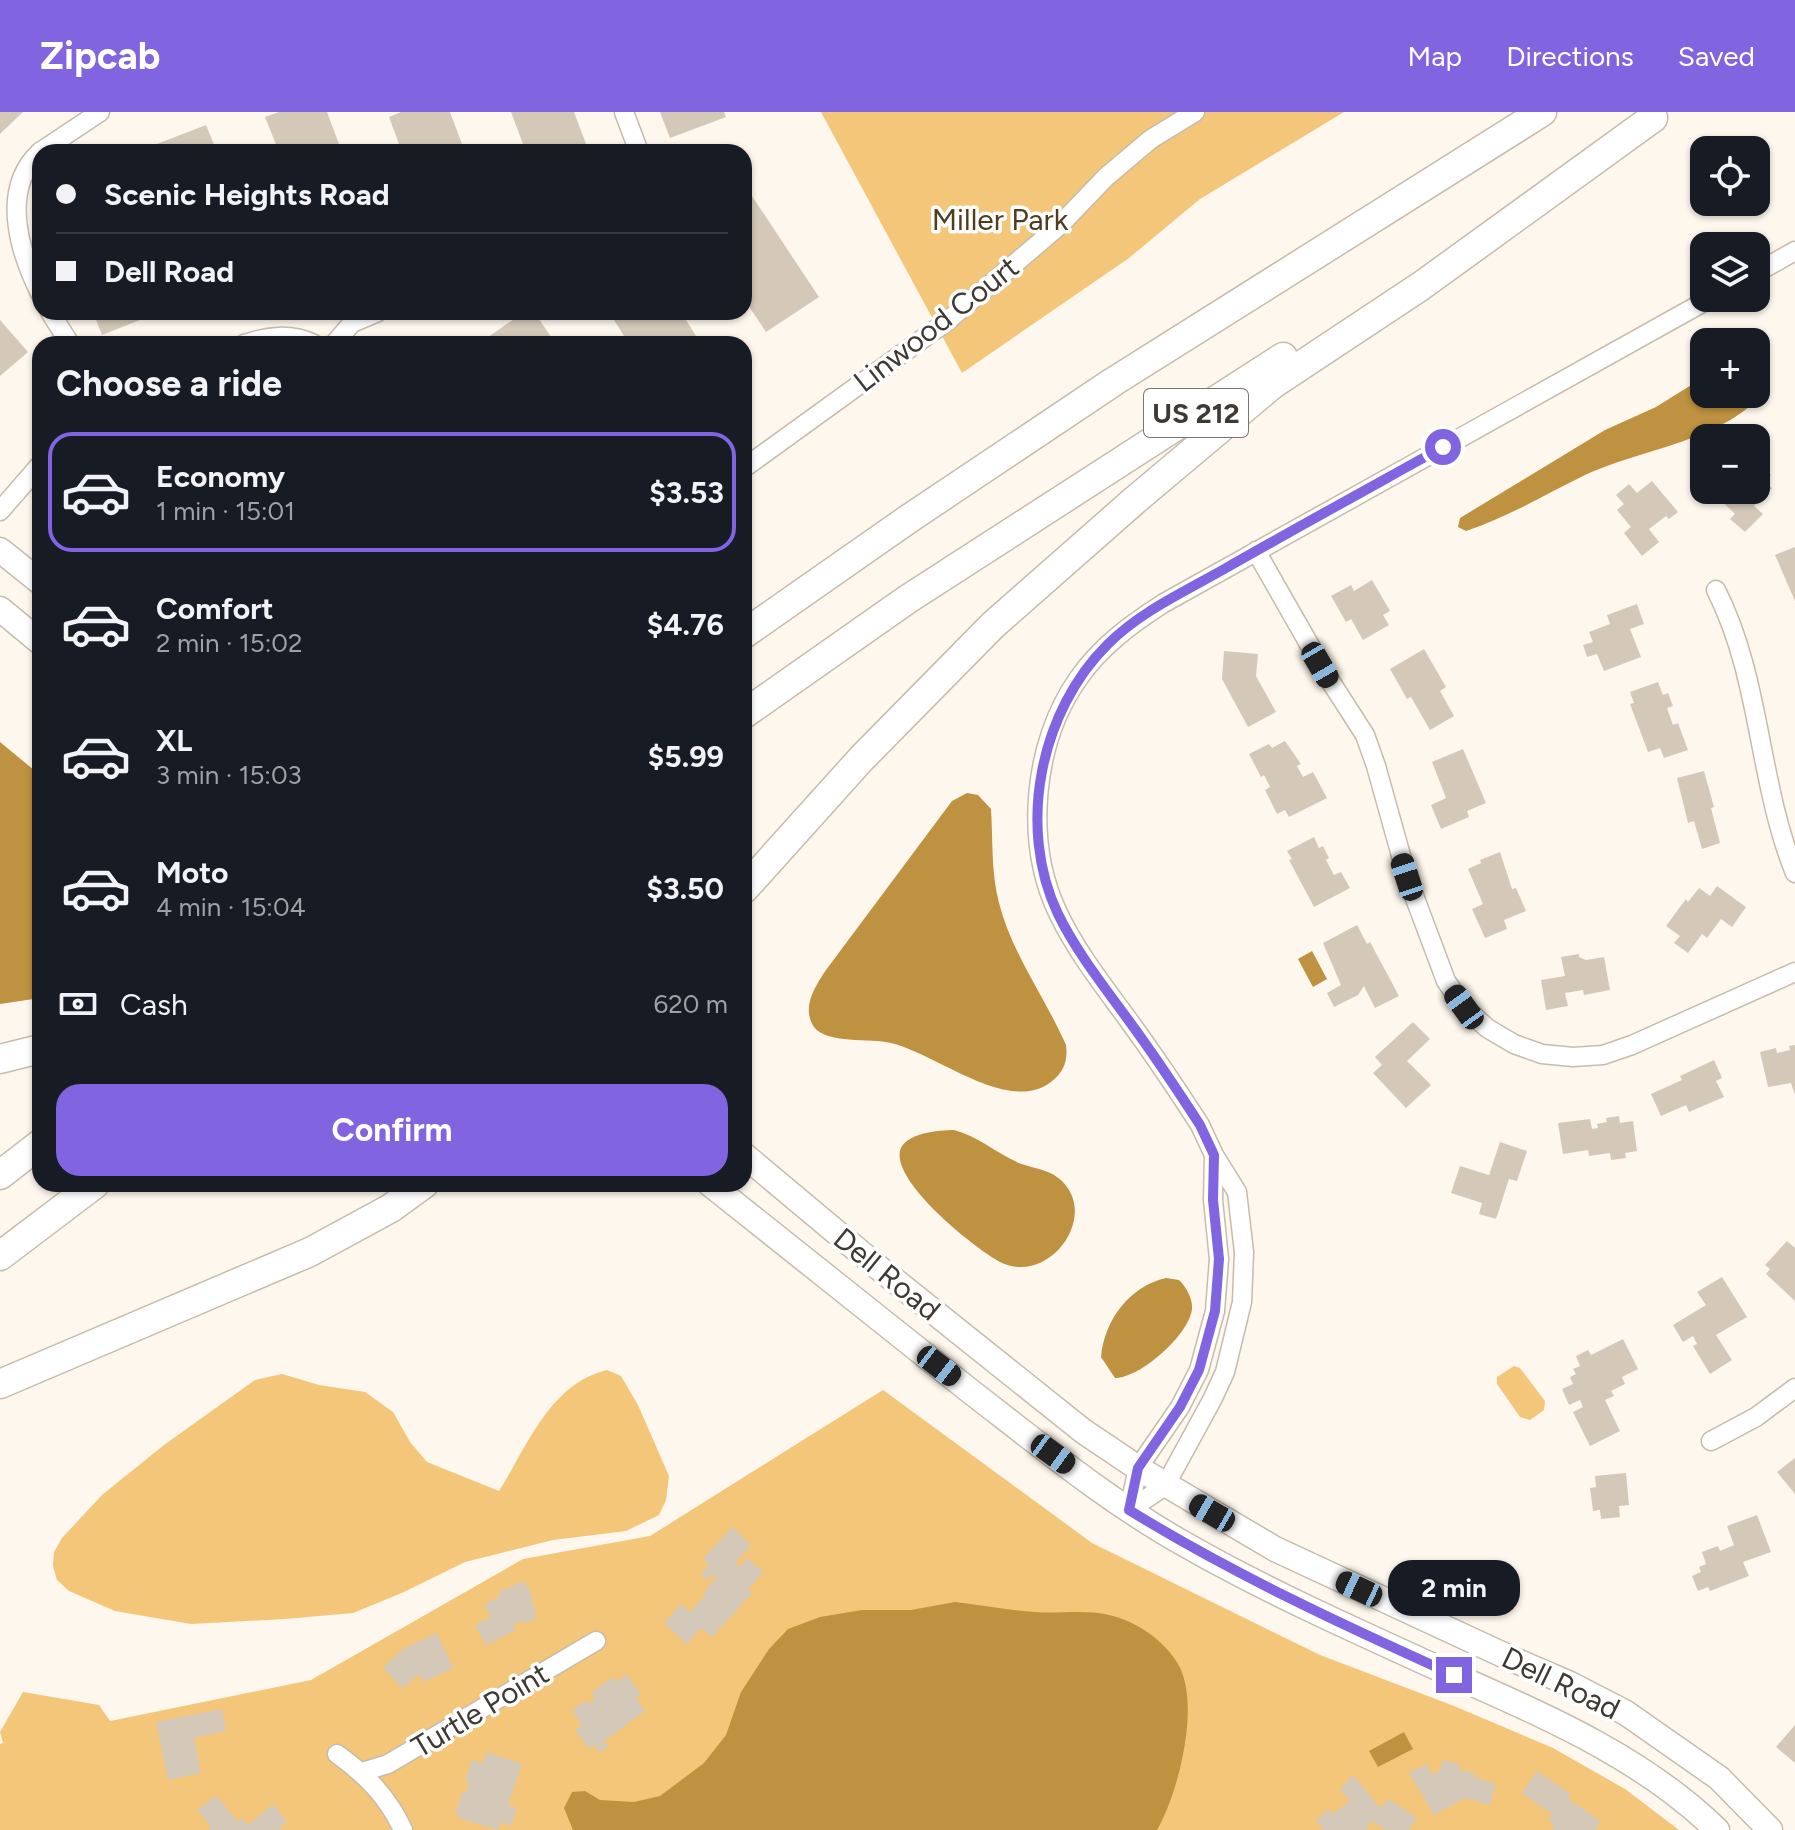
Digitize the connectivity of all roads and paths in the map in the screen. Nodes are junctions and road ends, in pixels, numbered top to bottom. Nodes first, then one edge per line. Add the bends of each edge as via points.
1 (100, 112) edge
2 (624, 112) edge
3 (1195, 112) edge
4 (1542, 112) edge
5 (1658, 115) edge
6 (52, 144) edge
7 (636, 144) edge
8 (32, 163) edge
9 (1795, 251) edge
10 (1770, 265) edge
11 (32, 274) edge
12 (1690, 310) edge
13 (359, 320) edge
14 (341, 336) edge
15 (752, 462) edge
16 (32, 474) edge
17 (0, 511) edge
18 (907, 520) junction
19 (0, 550) edge
20 (1256, 551) junction
21 (32, 576) edge
22 (1716, 590) dead end
23 (752, 608) edge
24 (0, 609) edge
25 (752, 628) edge
26 (32, 635) edge
27 (752, 708) edge
28 (1795, 873) edge
29 (752, 880) edge
30 (1795, 972) edge
31 (32, 1051) edge
32 (0, 1059) edge
33 (32, 1150) edge
34 (1214, 1155) junction
35 (752, 1162) edge
36 (0, 1175) edge
37 (84, 1192) edge
38 (413, 1192) edge
39 (720, 1192) edge
40 (0, 1256) edge
41 (0, 1384) edge
42 (1795, 1388) edge
43 (1711, 1441) dead end
44 (1138, 1468) junction
45 (1165, 1486) junction
46 (1129, 1510) junction
47 (596, 1641) dead end
48 (337, 1754) dead end
49 (362, 1772) junction
50 (403, 1830) edge
51 (1717, 1830) edge
52 (1770, 1830) edge

1 - 6 street
2 - 7 street
3 - 15 street, Linwood Court via 1151,139 946,322
4 - 18 highway, US 212 via 1113,382
5 - 27 highway, US 212 via 908,599
5 - 29 highway via 1421,286 1273,384 1135,500 993,625
8 - 11 street via 22,177 14,209 19,243
9 - 10 street
12 - 20 street
13 - 14 street
16 - 17 street
18 - 23 highway
18 - 25 highway, US 212
19 - 21 main road
20 - 30 street via 1365,735 1433,953 1464,1007 1487,1028 1542,1054 1603,1055
20 - 34 street via 1140,619 1091,662 1053,730 1038,807 1044,868 1057,912 1200,1125
22 - 28 street via 1737,643 1775,814
24 - 26 main road
31 - 32 highway
33 - 36 highway
34 - 44 street via 1219,1259 1215,1311 1199,1370
34 - 45 street via 1237,1192 1244,1252 1242,1302 1225,1372
35 - 44 main road, Dell Road via 1083,1431
37 - 40 highway
38 - 41 highway via 310,1252
39 - 46 main road, Dell Road
42 - 43 street
44 - 45 main road, Dell Road
44 - 46 street
45 - 46 street
45 - 52 main road, Dell Road via 1304,1563 1626,1713 1719,1778
46 - 51 main road, Dell Road via 1276,1593 1614,1751
47 - 49 street, Turtle Point via 388,1764
48 - 49 street
49 - 50 street via 384,1796

